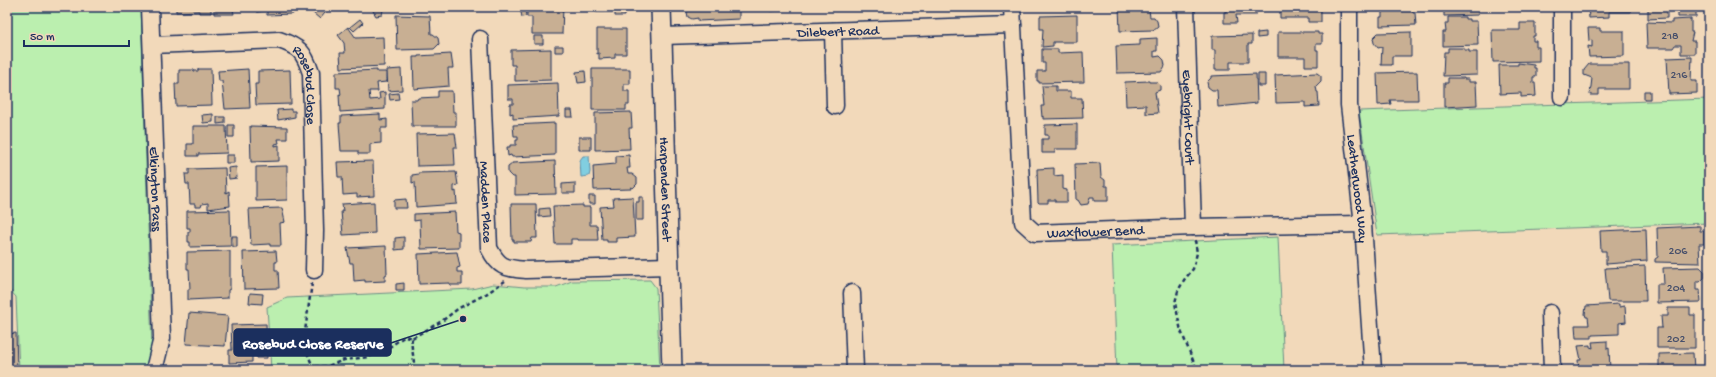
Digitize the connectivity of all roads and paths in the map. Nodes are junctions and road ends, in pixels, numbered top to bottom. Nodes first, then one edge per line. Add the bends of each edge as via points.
1 (150, 7) edge
2 (661, 7) edge
3 (1012, 7) edge
4 (1186, 7) edge
5 (1349, 7) edge
6 (1562, 7) edge
7 (1013, 25) junction
8 (833, 31) junction
9 (663, 36) junction
10 (480, 39) dead end
11 (152, 45) junction
12 (1562, 97) dead end
13 (835, 106) dead end
14 (1364, 224) junction
15 (1193, 227) junction
16 (669, 266) junction
17 (510, 269) junction
18 (314, 270) joint
19 (852, 293) dead end
20 (1550, 313) dead end
21 (412, 338) junction
22 (328, 366) junction
23 (313, 367) junction
24 (158, 369) edge
25 (309, 370) edge
26 (331, 370) edge
27 (413, 370) edge
28 (672, 370) edge
29 (855, 370) edge
30 (1197, 370) edge
31 (1373, 370) edge
32 (1552, 370) edge

1 - 11 street, Elkington Pass
2 - 9 street, Harpenden Street
3 - 7 street, Waxflower Bend
4 - 15 street, Eyebright Court
5 - 14 street, Leatherwood Way via 1349,105
6 - 12 street
7 - 8 street, Dilebert Road
7 - 15 street, Waxflower Bend via 1023,222 1035,233
8 - 9 street, Dilebert Road
8 - 13 street
9 - 16 street, Harpenden Street
10 - 17 street, Madden Place via 489,248 496,262
11 - 18 street, Rosebud Close via 279,40 292,44 303,52 310,73
11 - 24 street, Elkington Pass via 162,338
14 - 15 street, Waxflower Bend
14 - 31 street, Leatherwood Way
15 - 30 path via 1197,253 1193,269 1178,291 1175,303 1181,331
16 - 17 street
16 - 28 street, Harpenden Street
17 - 21 path via 508,279 498,287 471,300
18 - 23 path via 305,331 306,350
19 - 29 street
20 - 32 street
21 - 22 path via 405,336 368,357 344,360
21 - 27 path via 415,364
22 - 23 path
22 - 26 path
23 - 25 path

